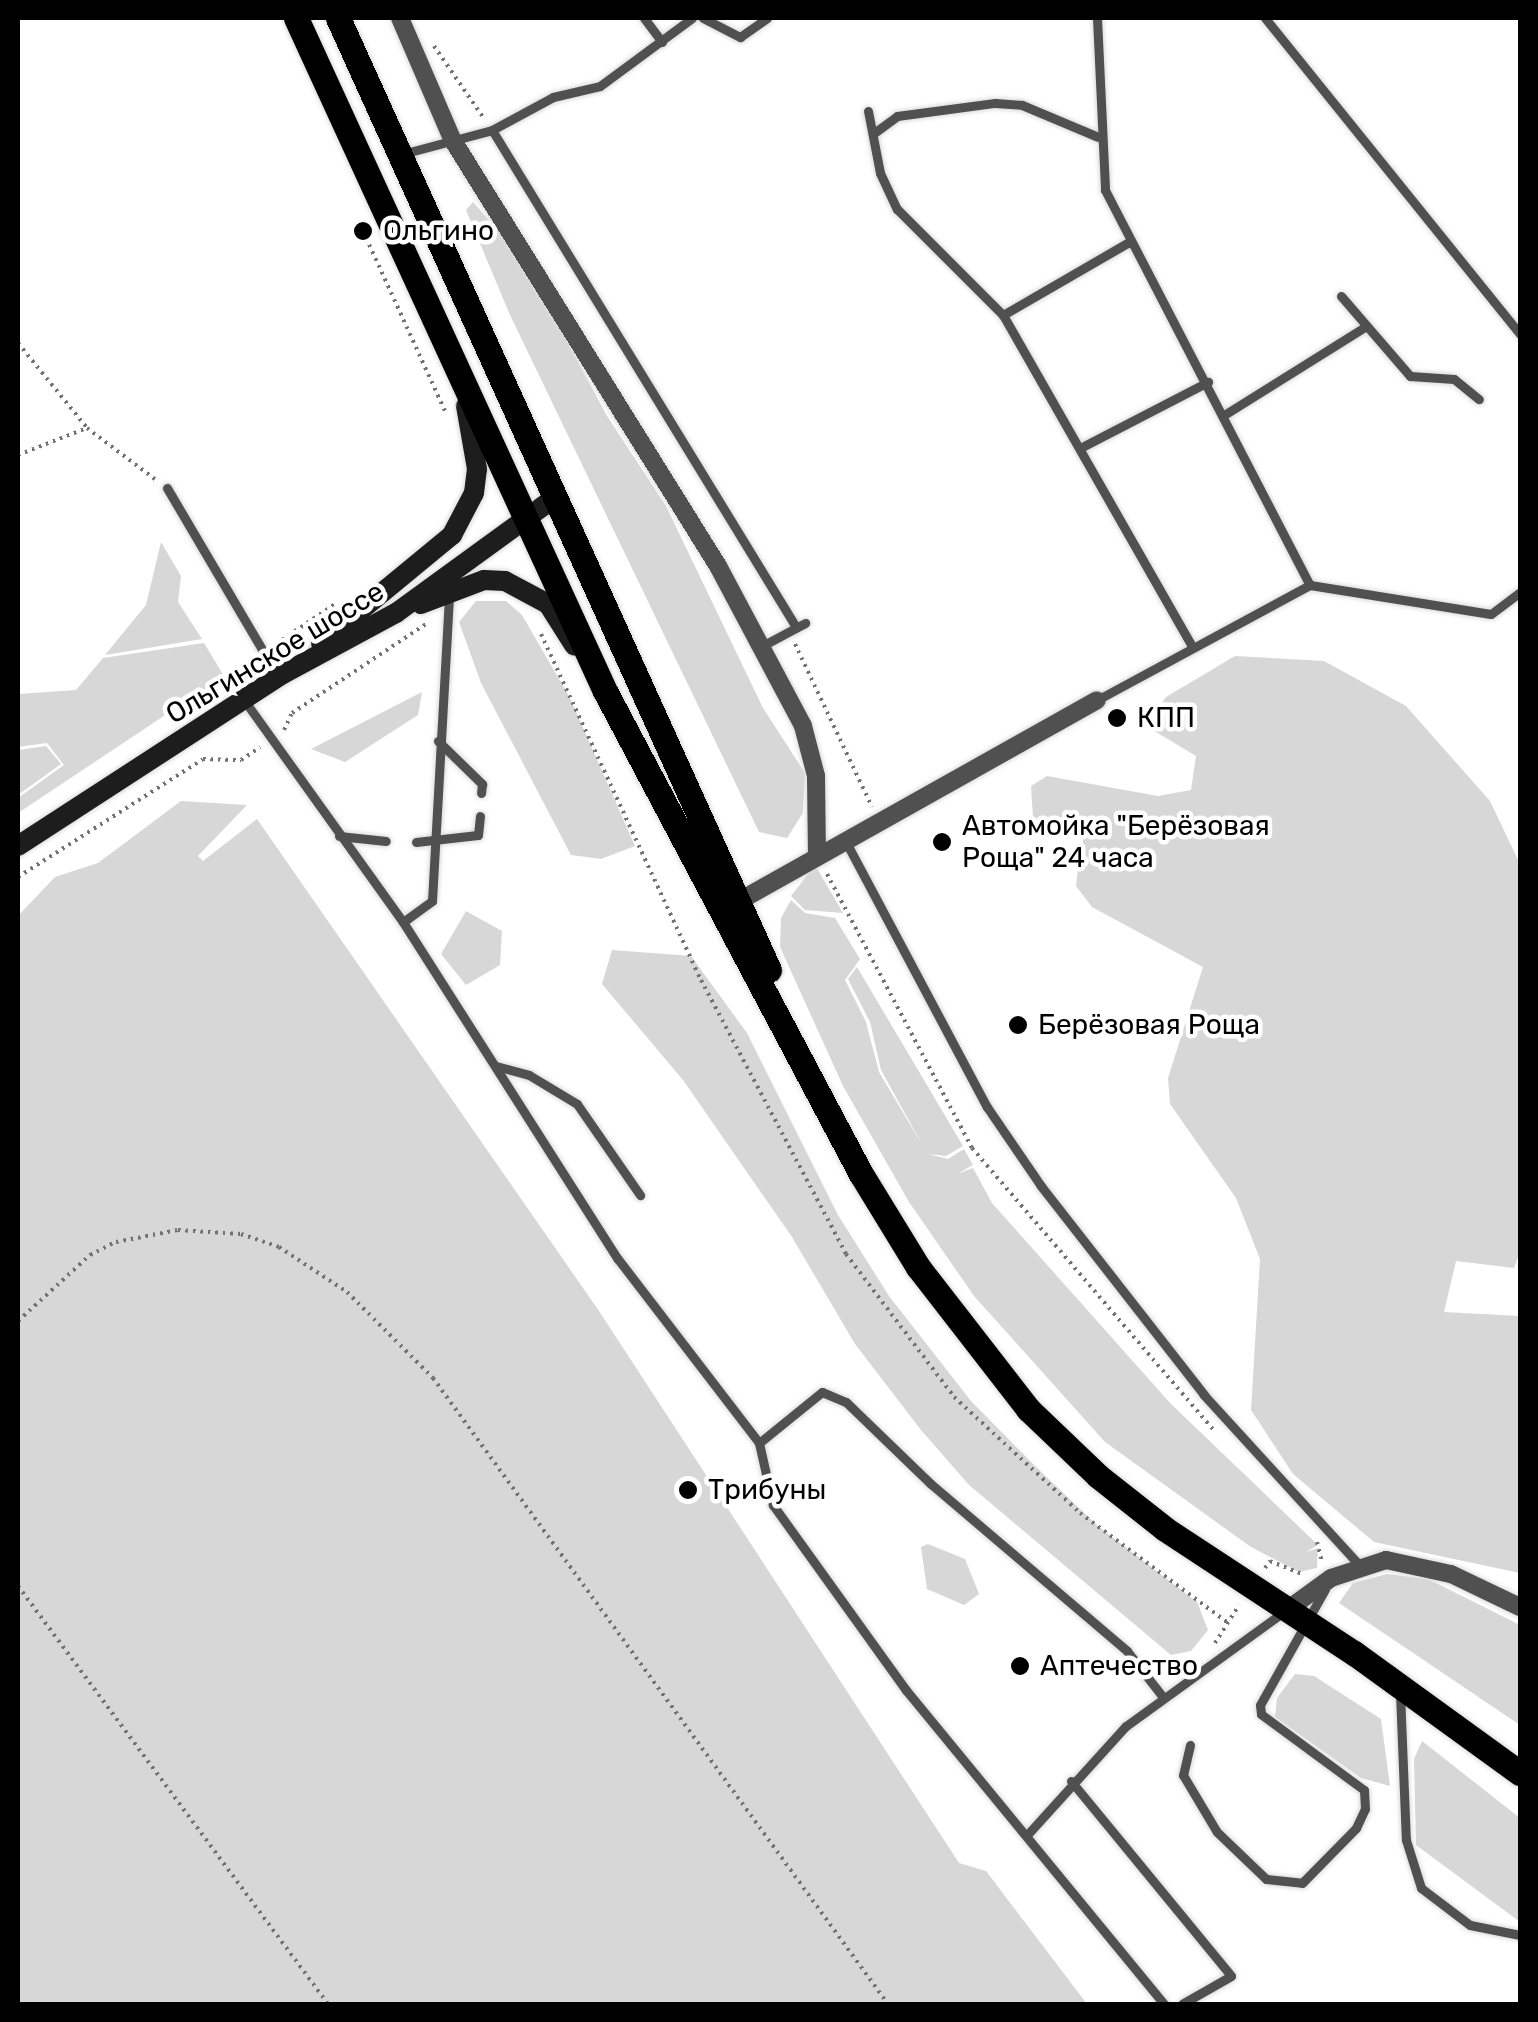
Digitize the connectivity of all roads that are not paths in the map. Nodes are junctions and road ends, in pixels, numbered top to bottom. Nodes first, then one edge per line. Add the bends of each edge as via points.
1 (296, 18) edge
2 (338, 18) edge
3 (400, 18) edge
4 (644, 18) edge
5 (692, 18) edge
6 (703, 18) edge
7 (767, 18) edge
8 (1097, 18) edge
9 (1265, 18) edge
10 (662, 42) junction
11 (868, 111) dead end
12 (492, 130) junction
13 (874, 133) junction
14 (452, 138) junction
15 (1098, 138) junction
16 (399, 155) junction
17 (1130, 242) junction
18 (1340, 296) dead end
19 (1003, 316) junction
20 (1364, 327) junction
21 (1520, 334) edge
22 (455, 366) junction
23 (1208, 382) junction
24 (1479, 399) dead end
25 (1224, 415) junction
26 (1082, 447) junction
27 (167, 488) road end
28 (554, 498) junction
29 (529, 520) junction
30 (1310, 586) junction
31 (1520, 592) edge
32 (449, 593) junction
33 (396, 614) junction
34 (762, 646) junction
35 (1192, 647) junction
36 (281, 676) junction
37 (605, 692) junction
38 (244, 700) junction
39 (1097, 700) joint
40 (438, 741) junction
41 (481, 793) dead end
42 (480, 816) dead end
43 (339, 836) junction
44 (386, 841) dead end
45 (416, 842) dead end
46 (846, 842) junction
47 (435, 844) junction
48 (18, 846) edge
49 (817, 857) junction
50 (741, 900) junction
51 (403, 922) junction
52 (806, 1063) junction
53 (496, 1066) junction
54 (640, 1194) dead end
55 (760, 1442) junction
56 (1360, 1566) junction
57 (1520, 1608) edge
58 (1297, 1616) junction
59 (1400, 1685) junction
60 (1163, 1697) junction
61 (1190, 1745) dead end
62 (1520, 1773) edge
63 (1071, 1781) junction
64 (1027, 1835) junction
65 (1520, 1935) edge
66 (1164, 2004) edge
67 (1182, 2004) edge

1 - 22 main road
2 - 16 main road
3 - 14 street
4 - 10 lane
5 - 10 lane
6 - 7 lane via 740,37
8 - 15 lane
9 - 21 lane
10 - 12 lane via 600,86 552,96
11 - 13 lane
12 - 14 lane
12 - 34 lane via 797,627
13 - 15 lane via 898,116 994,102 1048,114
13 - 19 lane via 880,174 897,209
14 - 16 lane
14 - 34 street
15 - 17 lane via 1104,190
16 - 28 main road
17 - 19 lane
17 - 23 lane
18 - 20 lane
19 - 26 lane
20 - 24 lane via 1410,376 1454,379
20 - 25 lane
22 - 29 main road
22 - 36 main road via 477,470 474,493 452,536
23 - 25 lane
23 - 26 lane
25 - 30 lane
26 - 35 lane
27 - 36 lane
28 - 29 main road, Ольгинское шоссе
28 - 50 main road
29 - 33 main road, Ольгинское шоссе
29 - 37 main road
30 - 31 lane via 1491,614
30 - 35 lane
32 - 33 main road
32 - 37 main road via 484,580 524,586 548,604
32 - 40 lane
33 - 36 main road, Ольгинское шоссе
34 - 49 street via 812,751
35 - 39 lane
36 - 38 main road, Ольгинское шоссе
37 - 52 main road
38 - 43 lane
38 - 48 main road, Ольгинское шоссе
39 - 46 street
40 - 41 lane via 482,784
40 - 47 lane
42 - 47 lane via 478,834
43 - 44 lane
43 - 51 lane
45 - 47 lane
46 - 49 street
46 - 56 lane via 987,1106 1122,1295
47 - 51 lane via 432,901
49 - 50 street
50 - 52 main road
51 - 53 lane
52 - 58 main road via 861,1174 918,1267 1028,1409 1165,1530
53 - 54 lane via 529,1074 577,1104
53 - 55 lane via 618,1258
55 - 60 lane via 822,1392 846,1402 930,1484 1127,1651
55 - 64 lane via 773,1504 906,1690
56 - 57 street via 1386,1560 1451,1574
56 - 58 street via 1331,1578
58 - 59 main road
58 - 60 lane
58 - 61 lane via 1261,1714 1364,1790 1366,1809 1356,1828 1302,1883 1266,1880 1217,1832 1183,1775
59 - 62 main road
59 - 65 lane via 1406,1840 1421,1888 1470,1924
60 - 63 lane
63 - 64 lane
63 - 67 lane via 1230,1976
64 - 66 lane

